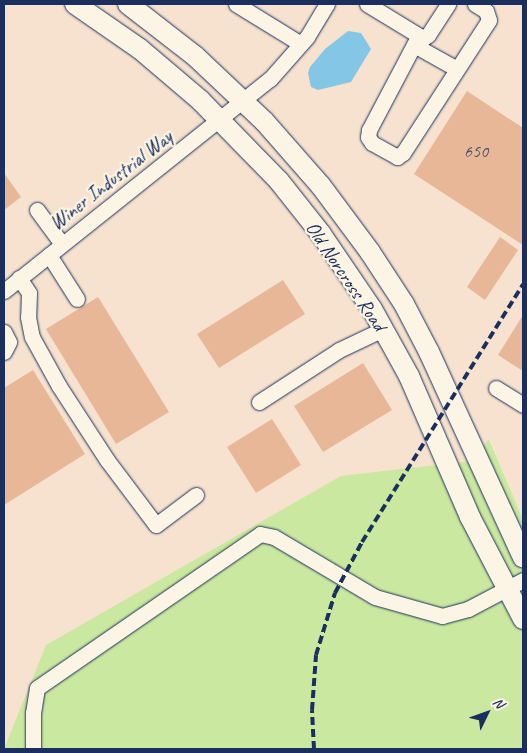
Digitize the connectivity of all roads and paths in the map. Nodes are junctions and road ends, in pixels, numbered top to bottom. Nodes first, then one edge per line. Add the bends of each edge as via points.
1 (75, 4) edge
2 (128, 4) edge
3 (236, 4) edge
4 (327, 4) edge
5 (367, 4) edge
6 (448, 4) edge
7 (475, 4) edge
8 (416, 41) junction
9 (301, 44) junction
10 (457, 69) junction
11 (244, 102) junction
12 (222, 120) junction
13 (36, 210) dead end
14 (62, 244) junction
15 (49, 255) junction
16 (20, 278) junction
17 (4, 291) edge
18 (77, 299) dead end
19 (383, 329) junction
20 (4, 332) edge
21 (4, 352) edge
22 (496, 388) dead end
23 (259, 402) dead end
24 (523, 404) edge
25 (196, 495) dead end
26 (523, 557) edge
27 (514, 584) edge
28 (523, 620) edge
29 (33, 749) edge

1 - 12 main road, Old Norcross Road via 140,49
2 - 11 main road, Old Norcross Road via 195,56
3 - 9 street
4 - 9 street, Winer Industrial Way
5 - 8 street
6 - 8 street via 428,35
7 - 10 street via 486,11 489,20
8 - 10 street
8 - 10 street via 369,130 368,137 372,143 400,156
9 - 11 street, Winer Industrial Way via 274,76
11 - 12 street, Winer Industrial Way
11 - 26 main road, Old Norcross Road via 321,186 404,304 452,399
12 - 14 street, Winer Industrial Way
12 - 19 main road, Old Norcross Road via 279,181 321,234
13 - 14 street
14 - 15 street, Winer Industrial Way
15 - 16 street, Winer Industrial Way
15 - 18 street
16 - 17 street, Winer Industrial Way
16 - 25 street via 29,293 28,317 32,337 107,460 156,525
19 - 23 street via 339,350
19 - 27 main road, Old Norcross Road
20 - 21 street via 9,342
22 - 24 street
27 - 28 main road, Old Norcross Road
27 - 29 street via 468,609 442,616 375,597 274,538 260,534 37,688 32,713

